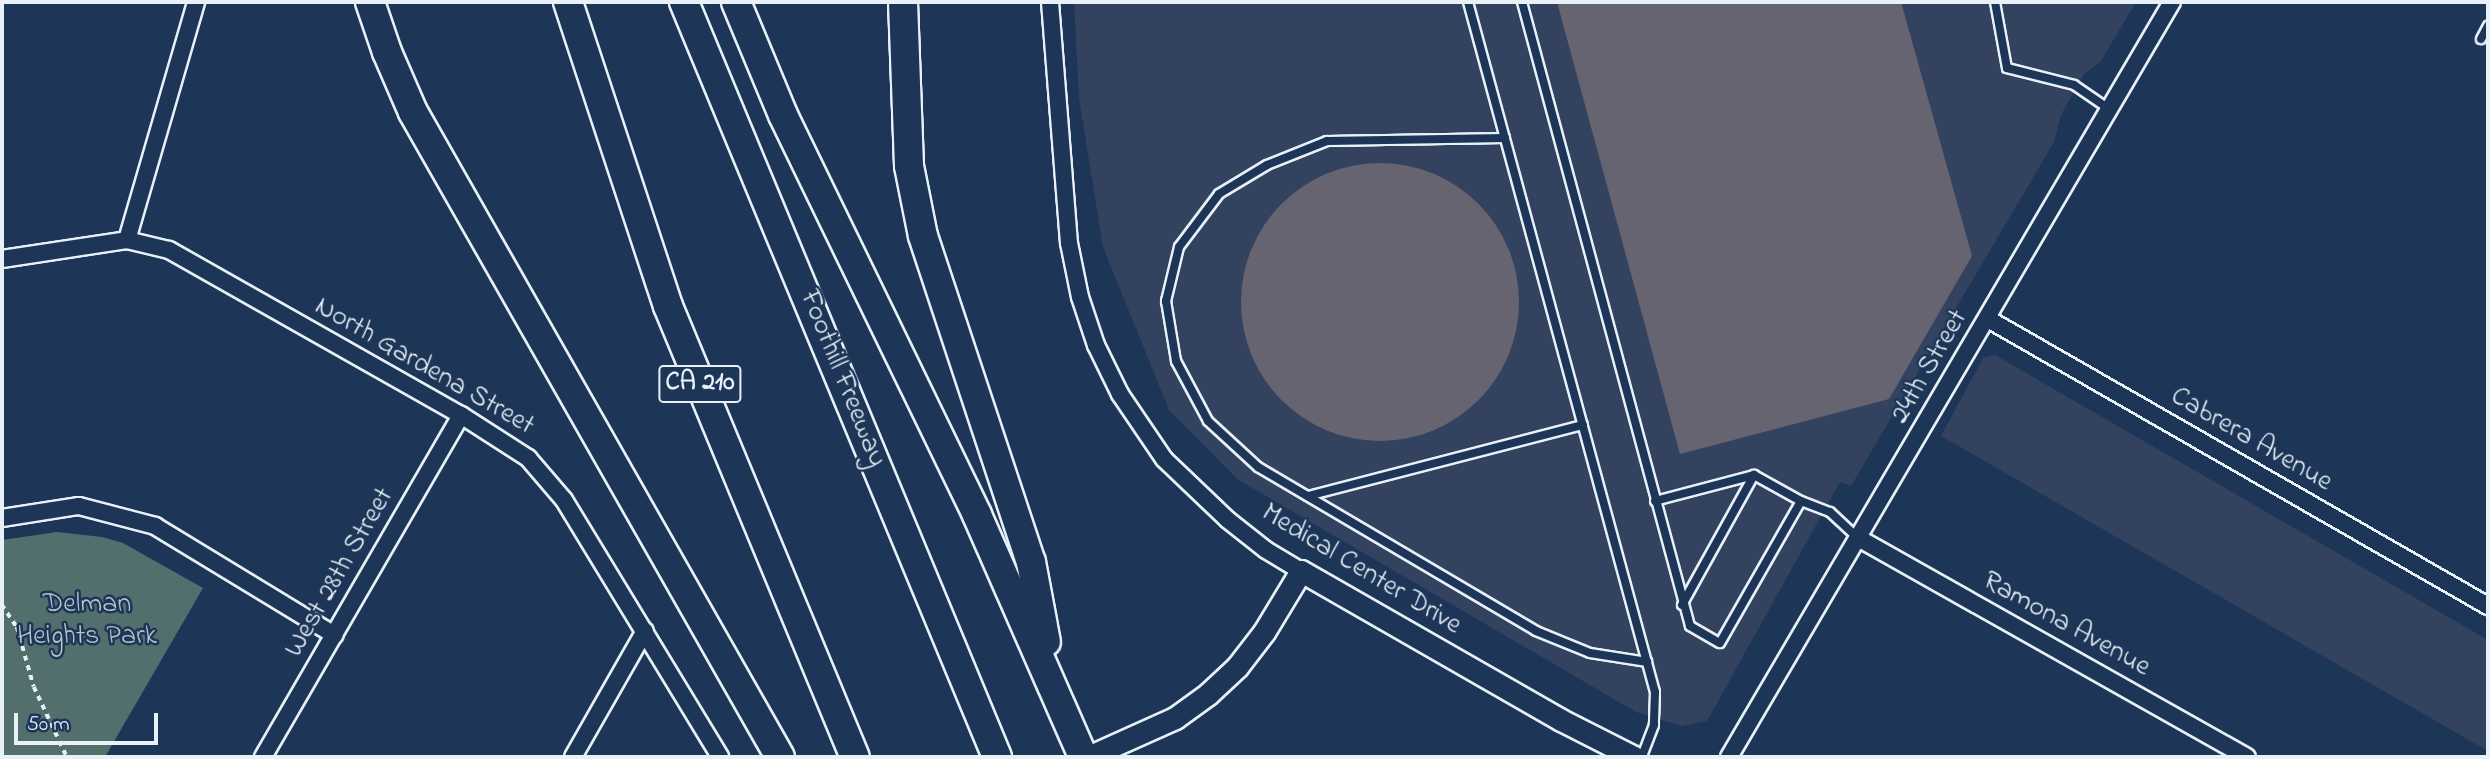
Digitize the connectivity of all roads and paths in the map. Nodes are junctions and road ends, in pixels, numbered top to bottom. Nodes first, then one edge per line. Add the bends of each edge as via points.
1 (196, 2) edge
2 (370, 2) edge
3 (568, 2) edge
4 (684, 2) edge
5 (736, 2) edge
6 (903, 2) edge
7 (1050, 2) edge
8 (1468, 2) edge
9 (1522, 2) edge
10 (1994, 2) edge
11 (2172, 2) edge
12 (2488, 26) edge
13 (2481, 39) dead end
14 (2110, 109) junction
15 (1505, 138) junction
16 (127, 240) junction
17 (2, 259) edge
18 (1988, 319) junction
19 (461, 415) junction
20 (1583, 425) junction
21 (1754, 475) junction
22 (1308, 496) junction
23 (1655, 501) junction
24 (1801, 501) junction
25 (2, 518) edge
26 (1860, 539) junction
27 (1301, 571) junction
28 (1682, 604) junction
29 (2, 605) edge
30 (2488, 606) edge
31 (645, 631) junction
32 (334, 635) junction
33 (1647, 662) junction
34 (1056, 690) junction
35 (67, 757) edge
36 (263, 757) edge
37 (573, 757) edge
38 (720, 757) edge
39 (780, 757) edge
40 (855, 757) edge
41 (997, 757) edge
42 (1086, 757) edge
43 (1634, 757) edge
44 (1642, 757) edge
45 (1729, 757) edge
46 (2247, 757) edge

1 - 16 street
2 - 39 highway via 413,111
3 - 40 highway, CA 210 via 668,306
4 - 41 highway, Foothill Freeway
5 - 34 highway via 783,115 977,515
6 - 34 highway via 909,166 923,236 1031,562
7 - 27 street, Medical Center Drive via 1069,243 1096,345 1120,394 1164,459 1228,520
8 - 15 lane
9 - 23 lane
10 - 14 lane via 2007,68 2074,85
11 - 14 street, 24th Street
12 - 13 lane
14 - 18 street, 24th Street
15 - 20 lane
15 - 22 lane via 1327,141 1268,165 1219,194 1179,247 1166,301 1176,361 1208,421 1258,467
16 - 17 street, North Gardena Street
16 - 19 street, North Gardena Street via 169,250
18 - 26 street, 24th Street
18 - 30 street, Cabrera Avenue
19 - 31 street, North Gardena Street via 528,458 564,500
19 - 32 street, West 28th Street
20 - 22 lane
20 - 33 lane
21 - 23 lane
21 - 24 lane
21 - 28 lane
22 - 33 lane via 1536,631 1590,653
23 - 28 lane
24 - 26 lane via 1830,512
24 - 28 lane via 1720,643 1690,626
25 - 32 street via 79,506 155,526
26 - 45 street, 24th Street
26 - 46 street, Ramona Avenue
27 - 42 street via 1264,632 1208,694 1175,718
27 - 43 street, Medical Center Drive
29 - 35 path via 17,627 34,687
31 - 37 street
31 - 38 street, North Gardena Street
32 - 36 street, West 28th Street
33 - 44 lane via 1655,692 1654,714
34 - 42 highway

